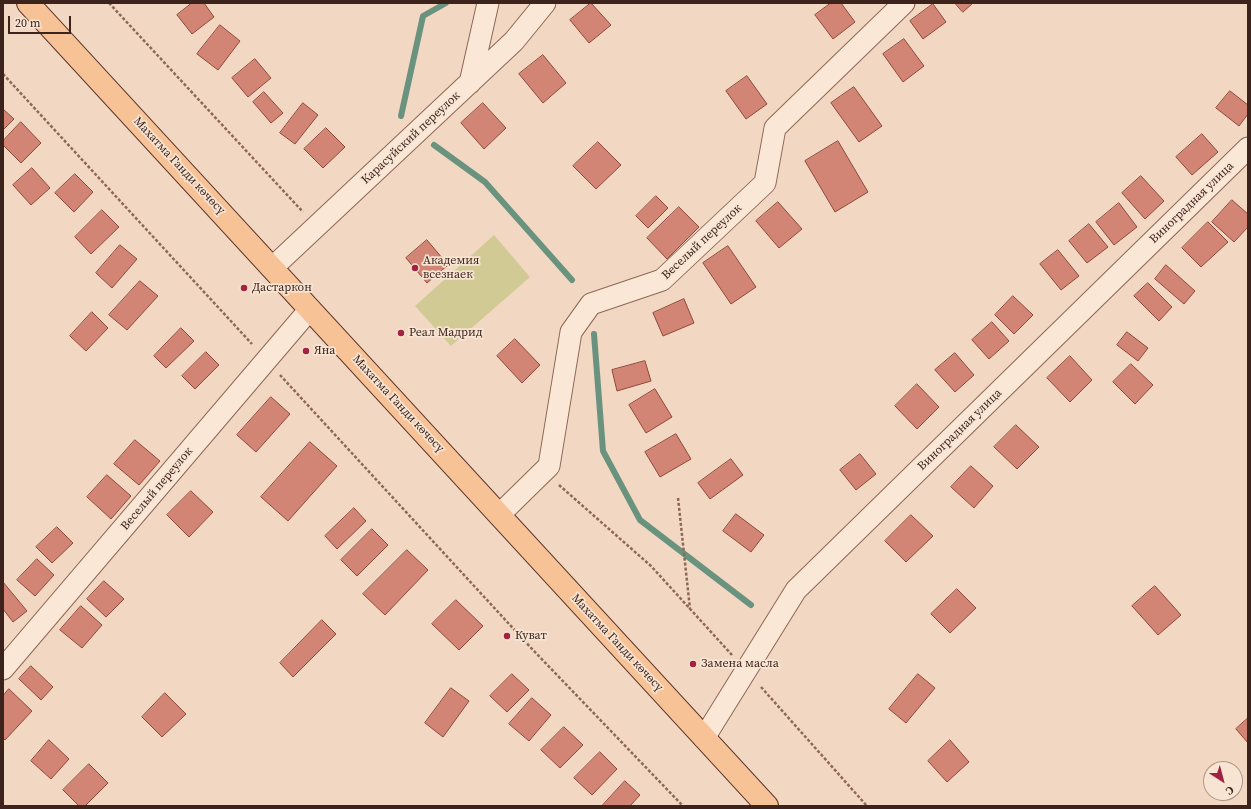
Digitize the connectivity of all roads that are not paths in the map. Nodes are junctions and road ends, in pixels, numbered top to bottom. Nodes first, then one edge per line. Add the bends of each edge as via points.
1 (28, 3) edge
2 (488, 3) edge
3 (545, 3) edge
4 (904, 3) edge
5 (470, 83) junction
6 (1248, 148) edge
7 (272, 268) junction
8 (310, 309) junction
9 (499, 515) junction
10 (3, 669) edge
11 (704, 738) junction
12 (767, 806) edge

1 - 7 main road, Махатма Ганди көчөсү
2 - 5 street
3 - 5 street, Карасуйский переулок via 514,41
4 - 9 street, Веселый переулок via 775,128 765,183 662,280 591,304 571,332 549,466
5 - 7 street, Карасуйский переулок
6 - 11 street, Виноградная улица via 796,590
7 - 8 main road, Махатма Ганди көчөсү
8 - 9 main road, Махатма Ганди көчөсү
8 - 10 street, Веселый переулок
9 - 11 main road, Махатма Ганди көчөсү
11 - 12 main road, Махатма Ганди көчөсү

